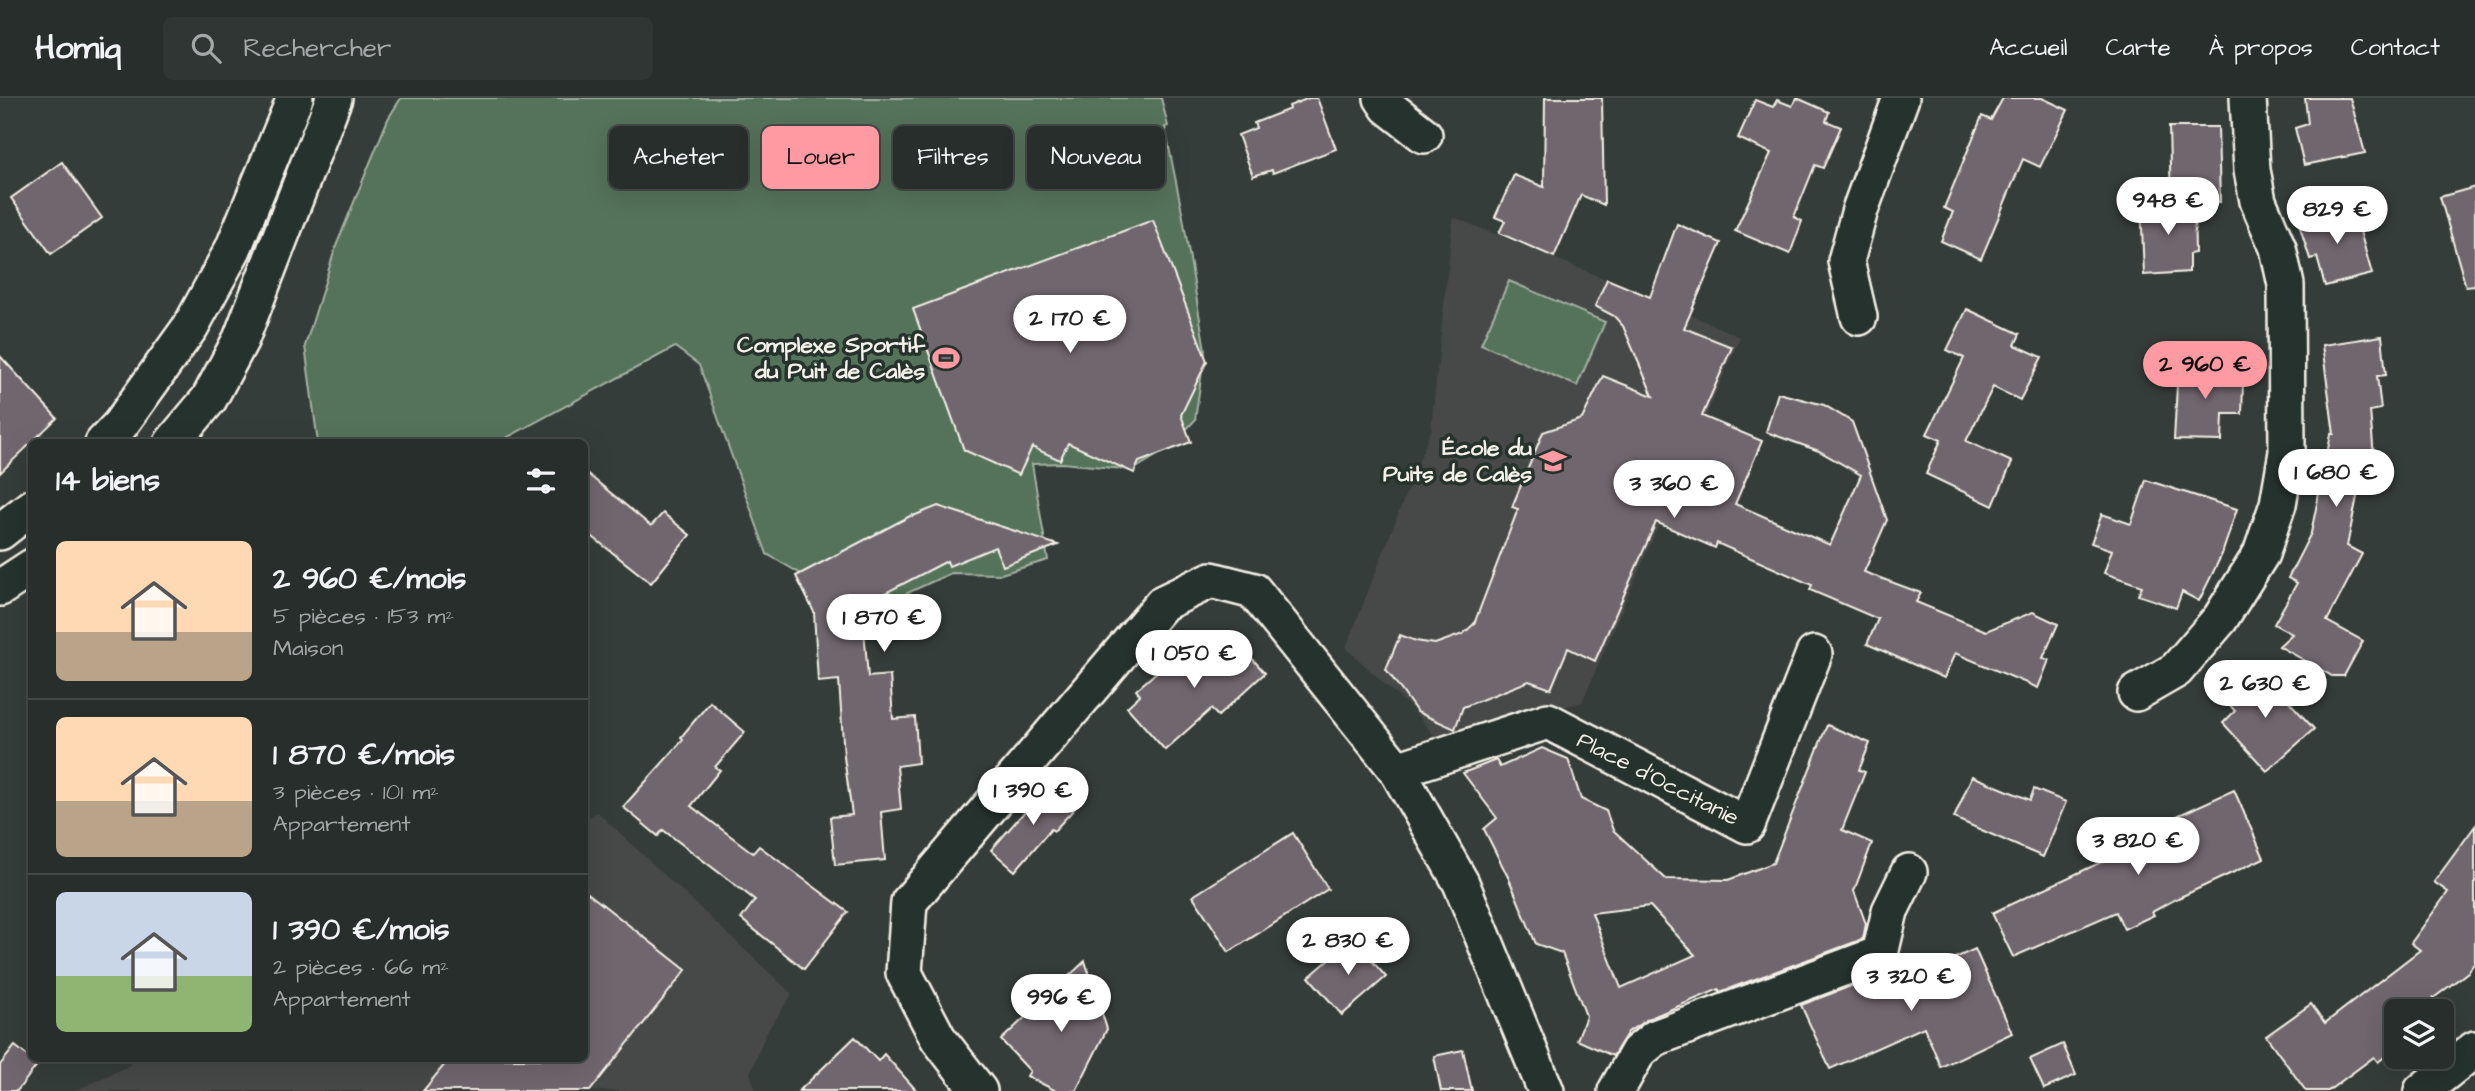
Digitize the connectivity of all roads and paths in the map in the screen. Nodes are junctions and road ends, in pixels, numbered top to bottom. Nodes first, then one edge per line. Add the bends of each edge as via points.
1 (295, 98) edge
2 (334, 98) edge
3 (1382, 98) edge
4 (1901, 98) edge
5 (2248, 98) edge
6 (1424, 135) dead end
7 (1859, 317) dead end
8 (107, 439) edge
9 (176, 439) edge
10 (28, 510) edge
11 (0, 532) edge
12 (1814, 654) dead end
13 (2136, 693) dead end
14 (1397, 771) junction
15 (1909, 872) dead end
16 (2475, 1049) edge
17 (979, 1091) edge
18 (1546, 1091) edge
19 (1616, 1091) edge
20 (2422, 1091) edge

1 - 8 street via 233,249 191,326
2 - 9 street via 241,339 209,399
3 - 6 street
4 - 7 street via 1846,261
5 - 13 street via 2258,201 2278,248 2286,285 2287,452 2280,491 2261,554 2220,619 2176,670
10 - 11 street
12 - 14 street, Place d'Occitanie via 1747,825 1548,721
14 - 17 street via 1254,591 1211,580 1163,603 909,902 904,973 939,1038
14 - 18 street via 1461,883
15 - 19 street via 1890,911 1880,954 1655,1038 1638,1052
16 - 20 street

